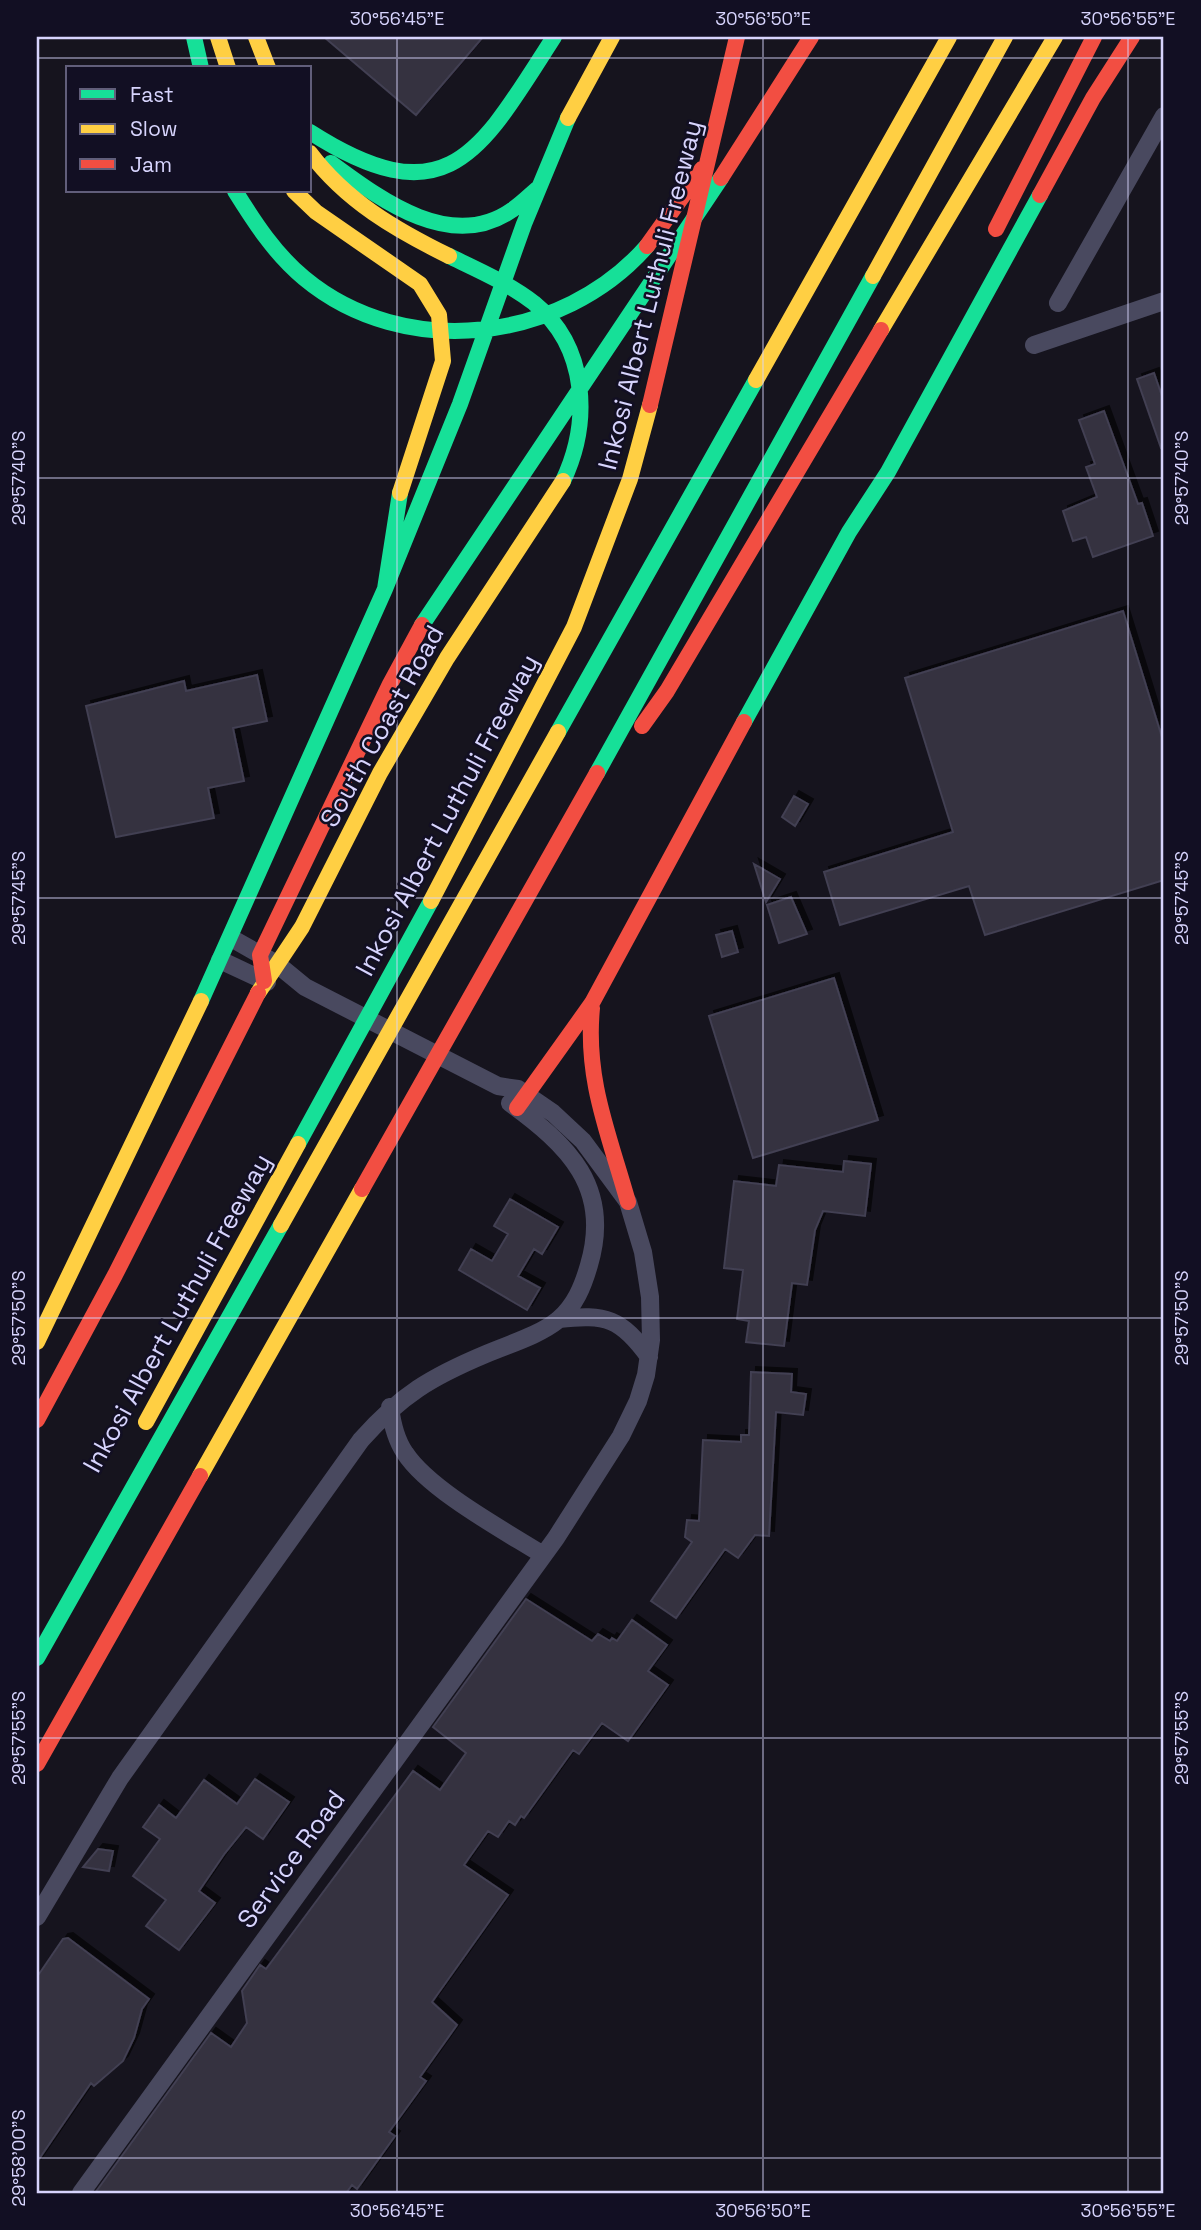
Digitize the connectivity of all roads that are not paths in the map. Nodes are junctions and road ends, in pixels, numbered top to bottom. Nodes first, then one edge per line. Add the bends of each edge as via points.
1 (194, 37) edge
2 (218, 37) edge
3 (256, 37) edge
4 (554, 37) edge
5 (605, 37) edge
6 (612, 37) edge
7 (737, 37) edge
8 (802, 37) edge
9 (811, 37) edge
10 (949, 37) edge
11 (1005, 37) edge
12 (1055, 37) edge
13 (1094, 37) edge
14 (1132, 37) edge
15 (601, 54) junction
16 (201, 66) edge
17 (227, 66) edge
18 (267, 66) edge
19 (745, 109) dead end
20 (1164, 116) edge
21 (731, 127) dead end
22 (312, 133) edge
23 (312, 152) edge
24 (312, 154) edge
25 (540, 186) junction
26 (236, 192) edge
27 (295, 192) edge
28 (989, 242) dead end
29 (503, 281) junction
30 (1164, 301) edge
31 (1058, 303) dead end
32 (1034, 345) dead end
33 (926, 367) dead end
34 (849, 532) junction
35 (385, 589) junction
36 (575, 812) junction
37 (231, 938) junction
38 (260, 955) junction
39 (220, 960) junction
40 (277, 964) junction
41 (264, 981) junction
42 (312, 991) junction
43 (592, 1003) junction
44 (522, 1101) junction
45 (628, 1202) junction
46 (559, 1319) junction
47 (37, 1342) edge
48 (649, 1357) junction
49 (390, 1407) junction
50 (38, 1418) edge
51 (139, 1434) dead end
52 (87, 1536) dead end
53 (543, 1556) junction
54 (89, 1569) junction
55 (37, 1658) edge
56 (37, 1763) edge
57 (37, 1917) edge
58 (81, 2193) edge

1 - 16 main road
2 - 17 main road
3 - 18 main road
4 - 22 main road via 479,146 453,166 414,175 386,171
5 - 15 main road
6 - 15 main road
7 - 51 main road, Inkosi Albert Luthuli Freeway via 667,344 630,479 574,627 470,829
8 - 19 main road
9 - 38 main road via 756,127 424,622 357,750
10 - 54 main road
11 - 36 main road
12 - 36 main road via 667,691
13 - 28 main road
14 - 34 main road via 1093,98 888,472
15 - 25 main road via 568,117
20 - 31 street
21 - 26 main road via 640,252 612,279 545,318 488,331 421,330 377,319 337,301 274,251
23 - 25 main road via 393,206 447,226 497,220 517,209
24 - 29 main road, South Coast Road via 337,186 357,202 421,242
25 - 29 main road
27 - 35 main road, South Coast Road via 316,212 420,284 436,306 442,325 443,361 399,497
29 - 35 main road
29 - 40 main road, South Coast Road via 548,315 561,330 574,359 583,406 573,460 447,658 380,773 302,927
30 - 32 street
33 - 34 main road via 863,492
34 - 43 main road
35 - 37 main road, South Coast Road
36 - 56 main road
37 - 38 street, Service Road
37 - 39 main road, South Coast Road
38 - 40 street, Service Road
38 - 41 main road
39 - 41 street, Service Road
39 - 47 main road, South Coast Road
40 - 41 main road, South Coast Road
40 - 42 street, Service Road
41 - 42 street, Service Road
41 - 50 main road, South Coast Road
42 - 44 street, Service Road via 498,1086 518,1089
43 - 44 main road
43 - 45 main road via 589,1074
44 - 45 street, Service Road via 583,1141
44 - 46 street, Service Road via 568,1151 588,1185 594,1207 596,1230 586,1274 577,1297
45 - 48 street, Service Road via 650,1297
46 - 48 street, Service Road via 611,1320 632,1335
46 - 49 street, Service Road via 452,1369
48 - 53 street, Service Road via 638,1401 621,1436
49 - 53 street via 399,1442 412,1464
49 - 57 street, Service Road via 361,1440 120,1778
52 - 54 main road
53 - 58 street, Service Road
54 - 55 main road

